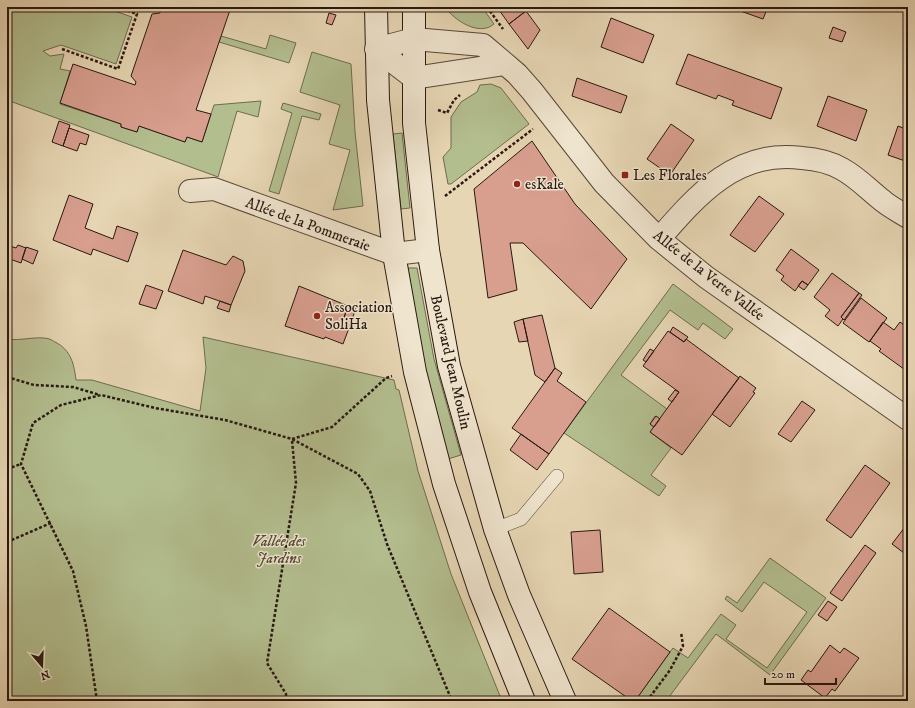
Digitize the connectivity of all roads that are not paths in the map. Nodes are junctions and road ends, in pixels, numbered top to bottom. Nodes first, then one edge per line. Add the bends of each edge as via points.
1 (376, 7) edge
2 (414, 7) edge
3 (414, 39) junction
4 (376, 49) junction
5 (506, 64) junction
6 (414, 78) junction
7 (190, 191) dead end
8 (908, 217) edge
9 (658, 239) junction
10 (428, 250) junction
11 (394, 254) junction
12 (908, 419) edge
13 (558, 476) dead end
14 (495, 529) junction
15 (524, 701) edge
16 (565, 701) edge

1 - 4 main road
2 - 3 main road, Boulevard Jean Moulin
3 - 4 main road, Allée de la Verte Vallée
3 - 5 main road, Allée de la Verte Vallée via 483,45
3 - 6 main road, Boulevard Jean Moulin
4 - 6 main road
4 - 11 main road via 378,100
5 - 6 main road
5 - 9 main road, Allée de la Verte Vallée via 532,91 604,183
6 - 10 main road, Boulevard Jean Moulin via 414,123
7 - 11 main road, Allée de la Pommeraie via 214,189
8 - 9 main road via 841,168 820,160 780,156 735,168 714,182
9 - 12 main road, Allée de la Verte Vallée via 706,277
10 - 11 main road, Allée de la Pommeraie
10 - 14 main road, Boulevard Jean Moulin via 449,366
11 - 15 main road via 415,372 444,484 480,592
13 - 14 lane via 521,519
14 - 16 main road, Boulevard Jean Moulin via 522,602

